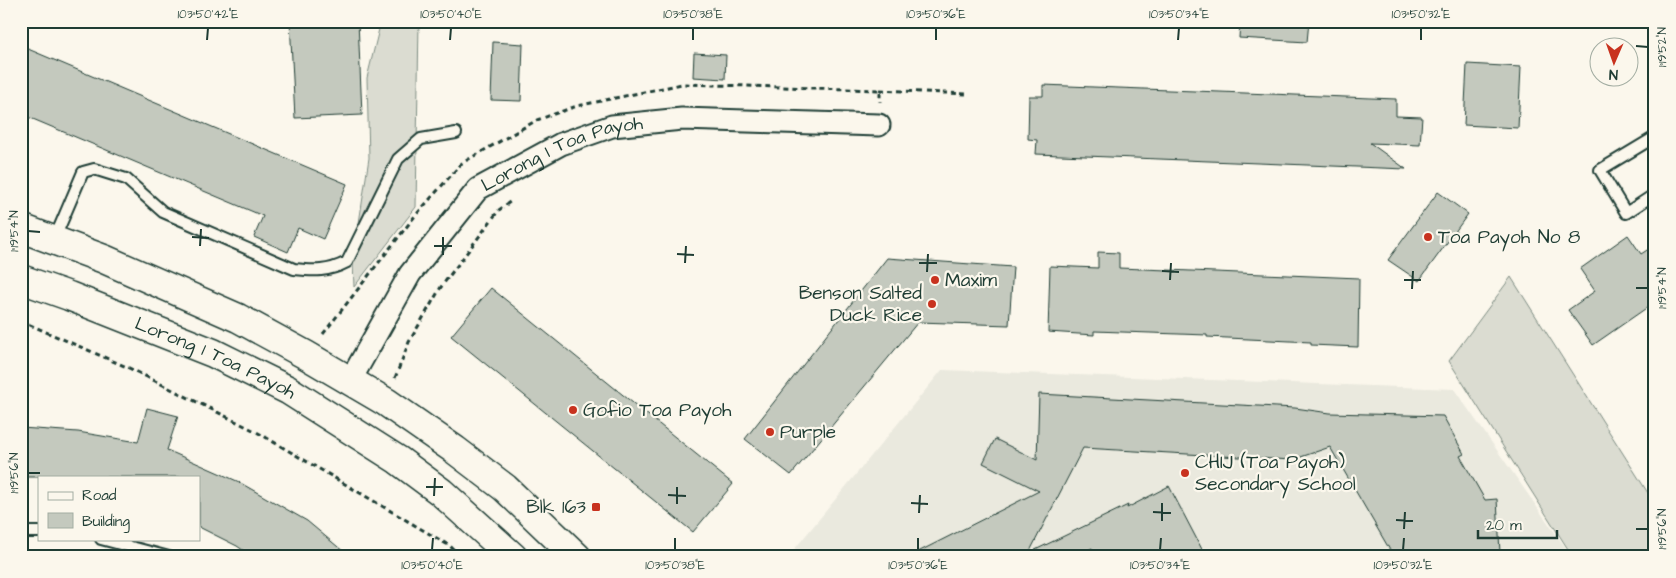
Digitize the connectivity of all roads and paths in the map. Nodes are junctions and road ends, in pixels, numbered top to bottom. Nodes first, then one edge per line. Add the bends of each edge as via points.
1 (1568, 21) edge
2 (1622, 21) edge
3 (880, 90) dead end
4 (967, 94) dead end
5 (879, 125) dead end
6 (456, 133) dead end
7 (1655, 138) edge
8 (1655, 194) edge
9 (514, 198) dead end
10 (21, 228) edge
11 (54, 240) junction
12 (21, 279) edge
13 (21, 321) edge
14 (350, 381) junction
15 (386, 402) junction
16 (21, 532) edge
17 (38, 532) edge
18 (105, 540) edge
19 (169, 557) edge
20 (461, 557) edge
21 (513, 557) edge
22 (577, 557) edge

1 - 2 path
3 - 4 path
5 - 14 street, Lorong 1 Toa Payoh via 682,119 612,126 561,144 478,189 410,274
6 - 11 lane via 421,138 398,159 347,262 335,268 317,271 294,269 163,212 126,180 94,169 83,172
7 - 8 lane via 1600,170 1626,213
9 - 15 path via 498,210 441,287 409,342
10 - 11 main road
11 - 14 main road via 238,318
12 - 21 main road, Lorong 1 Toa Payoh via 214,353 288,390 398,460 441,492
13 - 20 path via 129,368 255,431 450,546
14 - 15 main road
15 - 22 main road via 505,488
16 - 17 lane
18 - 19 lane

